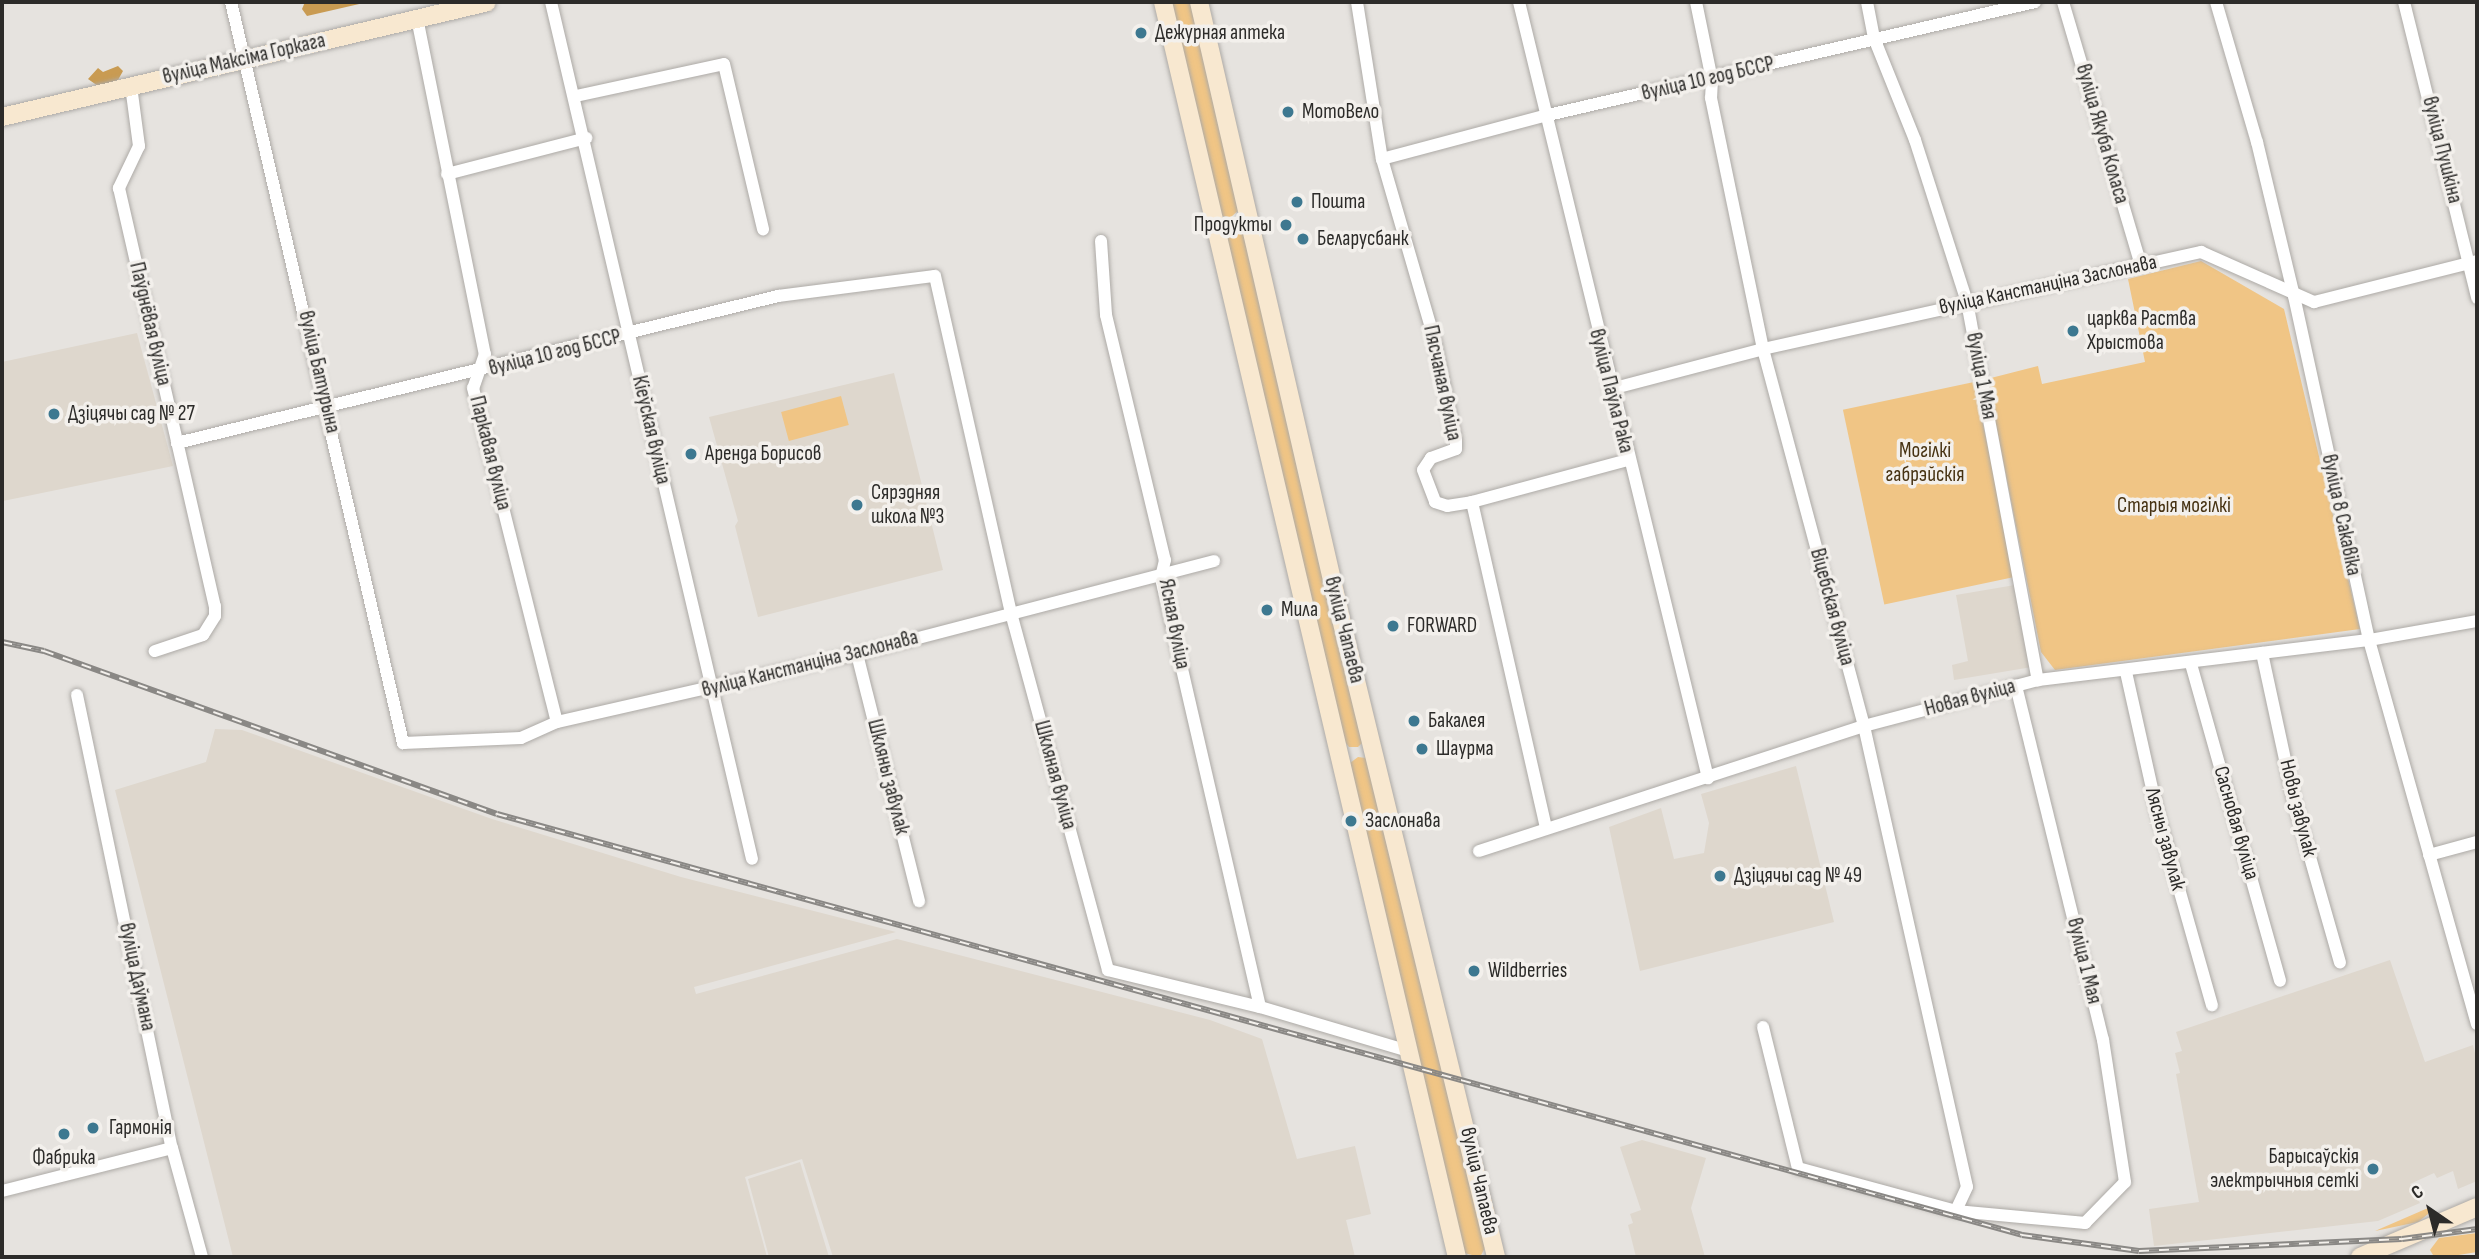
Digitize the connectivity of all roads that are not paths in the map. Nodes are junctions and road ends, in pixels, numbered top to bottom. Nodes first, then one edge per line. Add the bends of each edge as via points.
1 (231, 2) edge
2 (487, 2) edge
3 (551, 2) edge
4 (1163, 2) edge
5 (1199, 2) edge
6 (1357, 2) edge
7 (1519, 2) edge
8 (1696, 2) edge
9 (1867, 2) edge
10 (2035, 2) edge
11 (2063, 2) edge
12 (2216, 2) edge
13 (2404, 2) edge
14 (417, 18) junction
15 (1874, 38) junction
16 (244, 58) junction
17 (1712, 80) junction
18 (131, 86) junction
19 (576, 96) junction
20 (1544, 116) junction
21 (2, 117) edge
22 (586, 138) junction
23 (1382, 159) junction
24 (447, 174) junction
25 (1247, 222) junction
26 (1217, 228) junction
27 (763, 229) dead end
28 (1101, 241) dead end
29 (2473, 262) edge
30 (2141, 266) junction
31 (935, 276) joint
32 (2294, 296) junction
33 (2477, 299) edge
34 (1967, 302) junction
35 (630, 335) junction
36 (1763, 349) junction
37 (480, 371) junction
38 (1611, 388) junction
39 (327, 407) junction
40 (177, 443) junction
41 (1628, 460) junction
42 (1472, 502) junction
43 (1214, 561) dead end
44 (1161, 578) junction
45 (1011, 613) junction
46 (2477, 621) edge
47 (2368, 640) junction
48 (155, 651) dead end
49 (2262, 653) junction
50 (857, 654) junction
51 (2191, 664) junction
52 (2126, 672) junction
53 (2038, 680) junction
54 (2016, 686) junction
55 (709, 689) junction
56 (78, 695) dead end
57 (557, 722) junction
58 (1864, 726) junction
59 (403, 743) joint
60 (1708, 779) junction
61 (1546, 827) junction
62 (2477, 842) edge
63 (1479, 851) dead end
64 (2429, 855) junction
65 (752, 859) dead end
66 (919, 901) dead end
67 (2340, 963) dead end
68 (2280, 981) dead end
69 (2211, 1005) dead end
70 (1260, 1007) junction
71 (2477, 1024) edge
72 (1763, 1027) dead end
73 (1409, 1051) junction
74 (172, 1148) junction
75 (2, 1191) edge
76 (2477, 1207) edge
77 (1956, 1211) junction
78 (202, 1257) edge
79 (1457, 1257) edge
80 (1496, 1257) edge
81 (2360, 1257) edge

1 - 16 street, вуліца Батурына
2 - 14 main road, вуліца Максіма Горкага
3 - 19 street, Кіеўская вуліца
4 - 26 main road, вуліца Чапаева
5 - 25 main road, вуліца Чапаева
6 - 23 street, Пясчаная вуліца
7 - 20 street, вуліца Паўла Рака
8 - 17 street, Віцебская вуліца
9 - 15 street, вуліца 1 Мая
10 - 15 street, вуліца 10 год БССР
11 - 30 street, вуліца Якуба Коласа
12 - 32 street, вуліца 8 Сакавіка via 2257,142
13 - 29 street, вуліца Пушкіна
14 - 16 main road, вуліца Максіма Горкага
14 - 24 street, Паркавая вуліца
15 - 17 street, вуліца 10 год БССР
15 - 34 street, вуліца 1 Мая via 1915,140
16 - 18 main road, вуліца Максіма Горкага
16 - 39 street, вуліца Батурына
17 - 20 street, вуліца 10 год БССР
17 - 36 street, Віцебская вуліца via 1716,124
18 - 21 main road, вуліца Максіма Горкага
18 - 40 street, Паўднёвая вуліца via 139,146 119,188
19 - 22 street, Кіеўская вуліца
19 - 27 street via 724,64
20 - 23 street, вуліца 10 год БССР
20 - 38 street, вуліца Паўла Рака
22 - 24 street
22 - 35 street, Кіеўская вуліца
23 - 42 street, Пясчаная вуліца via 1435,341 1456,441 1457,449 1431,457 1423,470 1435,502 1447,506
24 - 37 street, Паркавая вуліца via 485,354
25 - 26 main road
25 - 80 main road, вуліца Чапаева
26 - 73 main road, вуліца Чапаева
28 - 44 street, Ясная вуліца via 1107,315 1165,560
29 - 32 street, вуліца Канстанціна Заслонава via 2315,302
29 - 33 street, вуліца Пушкіна
30 - 32 street, вуліца Канстанціна Заслонава via 2201,252
30 - 34 street, вуліца Канстанціна Заслонава
31 - 35 street, вуліца 10 год БССР via 778,296
31 - 45 street, Шкляная вуліца
32 - 47 street, вуліца 8 Сакавіка
34 - 36 street, вуліца Канстанціна Заслонава
34 - 53 street, вуліца 1 Мая
35 - 37 street, вуліца 10 год БССР
35 - 55 street, Кіеўская вуліца
36 - 38 street, вуліца Канстанціна Заслонава
36 - 58 street, Віцебская вуліца
37 - 39 street, вуліца 10 год БССР
37 - 57 street, Паркавая вуліца via 473,388
38 - 41 street, вуліца Паўла Рака
39 - 40 street, вуліца 10 год БССР
39 - 59 street, вуліца Батурына
40 - 48 street, Паўднёвая вуліца via 215,616 203,635
41 - 42 street
41 - 60 street, вуліца Паўла Рака
42 - 61 street
43 - 44 street, вуліца Канстанціна Заслонава
44 - 45 street, вуліца Канстанціна Заслонава
44 - 70 street, Ясная вуліца
45 - 50 street, вуліца Канстанціна Заслонава
45 - 70 street, Шкляная вуліца via 1108,970
46 - 47 street, Новая вуліца
47 - 49 street, Новая вуліца
47 - 64 street, вуліца 8 Сакавіка
49 - 51 street, Новая вуліца
49 - 67 street, Новы завулак via 2294,801
50 - 55 street, вуліца Канстанціна Заслонава
50 - 66 street, Шкляны завулак
51 - 52 street, Новая вуліца
51 - 68 street, Сасновая вуліца
52 - 53 street, Новая вуліца
52 - 69 street, Лясны завулак via 2157,811
53 - 54 street, Новая вуліца
54 - 58 street, Новая вуліца
54 - 77 street, вуліца 1 Мая via 2104,1040 2125,1182 2085,1223
55 - 57 street, вуліца Канстанціна Заслонава
55 - 65 street, Кіеўская вуліца
56 - 74 street, вуліца Даўмана
57 - 59 street, вуліца Канстанціна Заслонава via 521,738
58 - 60 street, Новая вуліца
58 - 77 street, Віцебская вуліца via 1967,1187
60 - 61 street, Новая вуліца
61 - 63 street, Новая вуліца
62 - 64 street
64 - 71 street, вуліца 8 Сакавіка
70 - 73 street, Шкляная вуліца
72 - 77 street via 1798,1168
73 - 79 main road, вуліца Чапаева
74 - 75 street
74 - 78 street, вуліца Даўмана
76 - 81 main road

